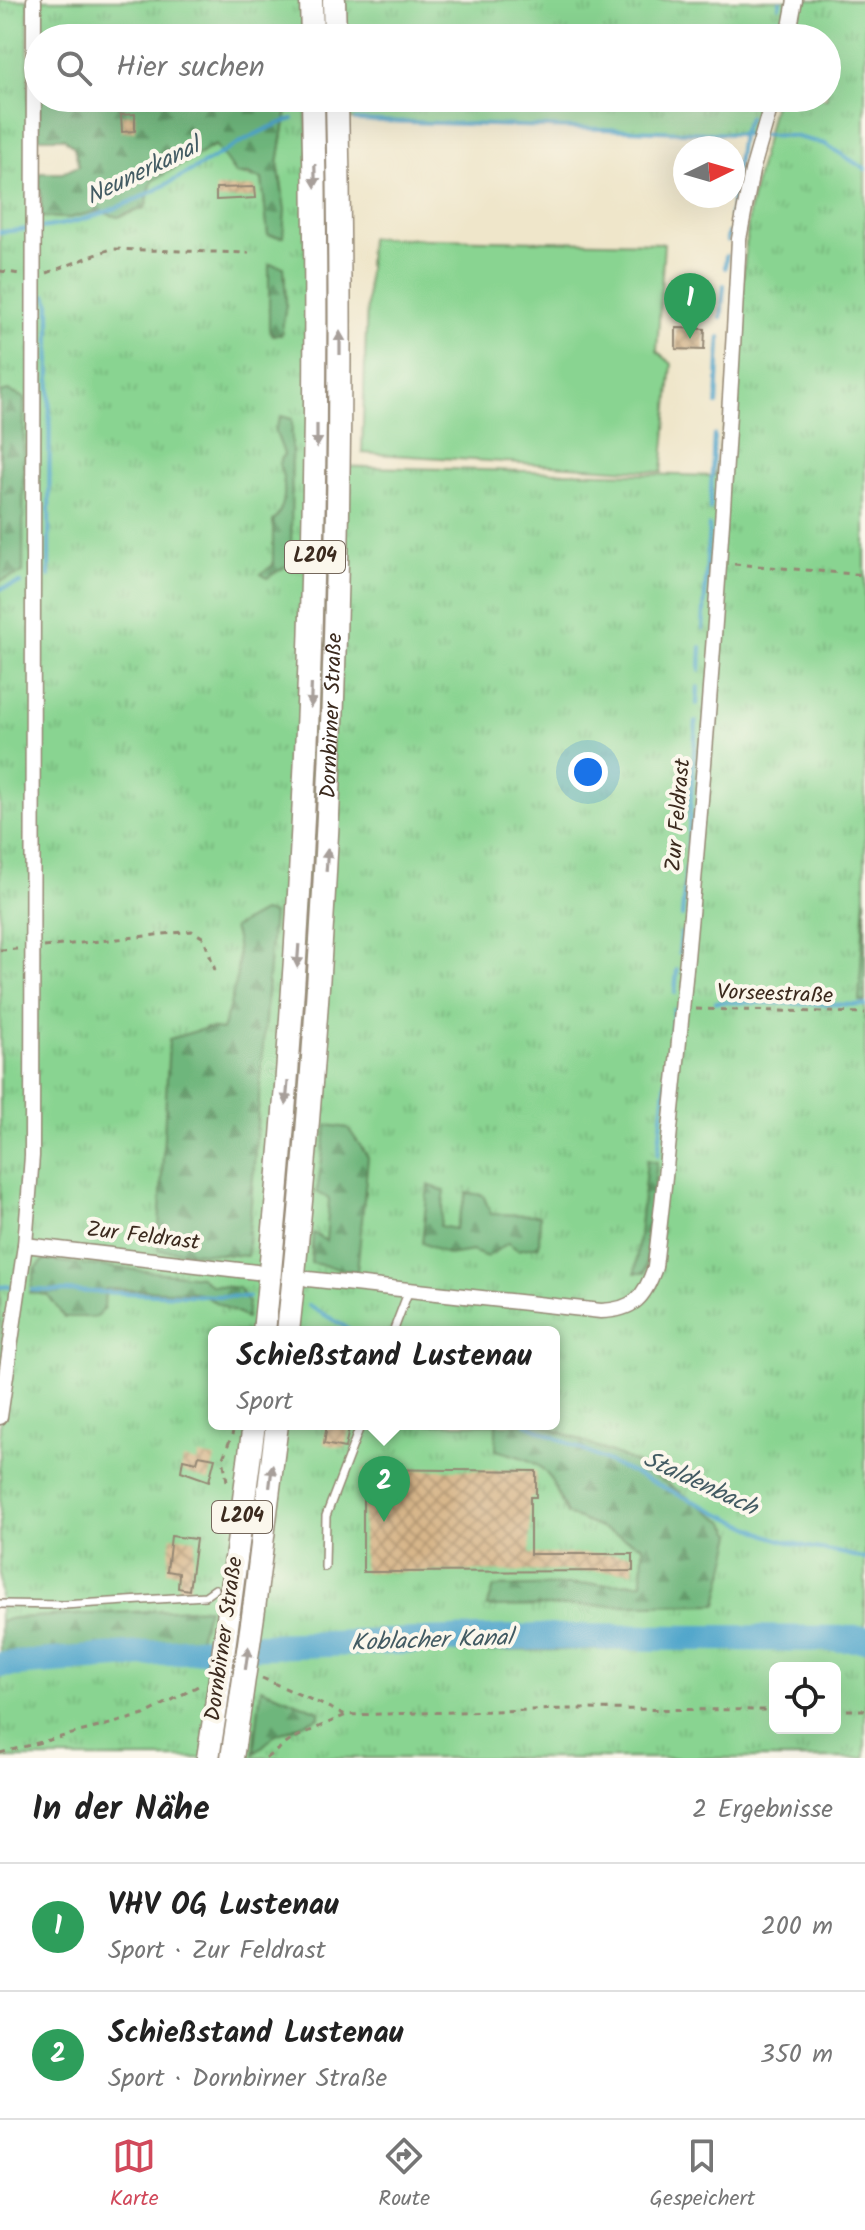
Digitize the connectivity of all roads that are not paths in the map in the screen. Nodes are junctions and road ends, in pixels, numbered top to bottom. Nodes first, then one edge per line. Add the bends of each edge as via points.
1 (34, 0) edge
2 (311, 0) edge
3 (334, 0) edge
4 (795, 0) edge
5 (34, 24) edge
6 (312, 24) edge
7 (335, 24) edge
8 (791, 24) edge
9 (33, 112) edge
10 (313, 112) edge
11 (337, 112) edge
12 (769, 112) edge
13 (25, 1245) junction
14 (256, 1272) dead end
15 (308, 1279) dead end
16 (409, 1290) junction
17 (265, 1326) edge
18 (289, 1326) edge
19 (395, 1326) edge
20 (0, 1417) edge
21 (253, 1430) edge
22 (276, 1430) edge
23 (359, 1430) edge
24 (325, 1567) dead end
25 (215, 1589) dead end
26 (0, 1604) edge
27 (208, 1758) edge
28 (232, 1758) edge

1 - 5 street
2 - 6 main road
3 - 7 main road
4 - 8 street
9 - 13 street via 32,1156
10 -> 17 main road, Dornbirner Straße / L204 via 317,380 310,729 296,988
18 -> 11 main road, Dornbirner Straße / L204 via 331,800 340,463
12 - 16 street, Zur Feldrast via 739,239 684,1008 655,1267 646,1292 621,1311
13 - 14 street, Zur Feldrast
13 - 20 street
15 - 16 street, Zur Feldrast
16 - 19 lane
21 - 27 main road, Dornbirner Straße / L204, bridge
28 -> 22 main road, Dornbirner Straße / L204, bridge
23 - 24 lane via 326,1516
25 - 26 lane via 205,1596

